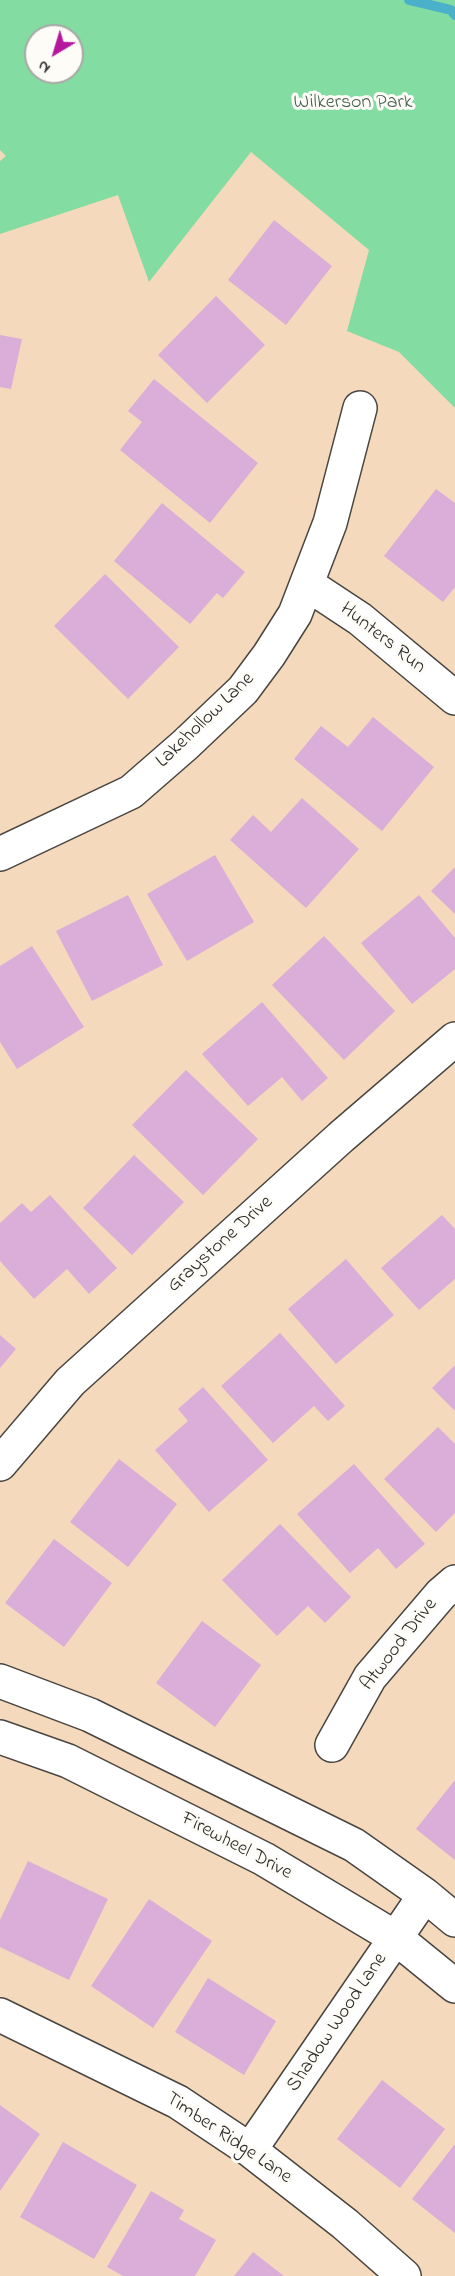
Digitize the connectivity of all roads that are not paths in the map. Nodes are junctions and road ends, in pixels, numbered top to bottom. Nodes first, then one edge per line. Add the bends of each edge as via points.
1 (360, 408) dead end
2 (306, 584) junction
3 (455, 698) edge
4 (0, 854) edge
5 (455, 1039) edge
6 (0, 1464) edge
7 (455, 1582) edge
8 (0, 1681) edge
9 (0, 1737) edge
10 (332, 1744) dead end
11 (425, 1895) junction
12 (455, 1920) edge
13 (396, 1938) junction
14 (455, 1986) edge
15 (0, 2015) edge
16 (250, 2150) junction
17 (404, 2276) edge

1 - 2 street, Lakehollow Lane via 330,523
2 - 3 street, Hunters Run via 360,619
2 - 4 street, Lakehollow Lane via 295,614 269,656 243,690 185,745 131,792
5 - 6 street, Graystone Drive via 70,1382
7 - 10 street, Atwood Drive via 370,1677
8 - 11 street via 90,1714 354,1845
9 - 13 street, Firewheel Drive via 68,1761 264,1859
11 - 12 street
11 - 13 street, Shadow Wood Lane
13 - 14 street, Firewheel Drive
13 - 16 street, Shadow Wood Lane
15 - 16 street, Timber Ridge Lane via 178,2102
16 - 17 street, Timber Ridge Lane

